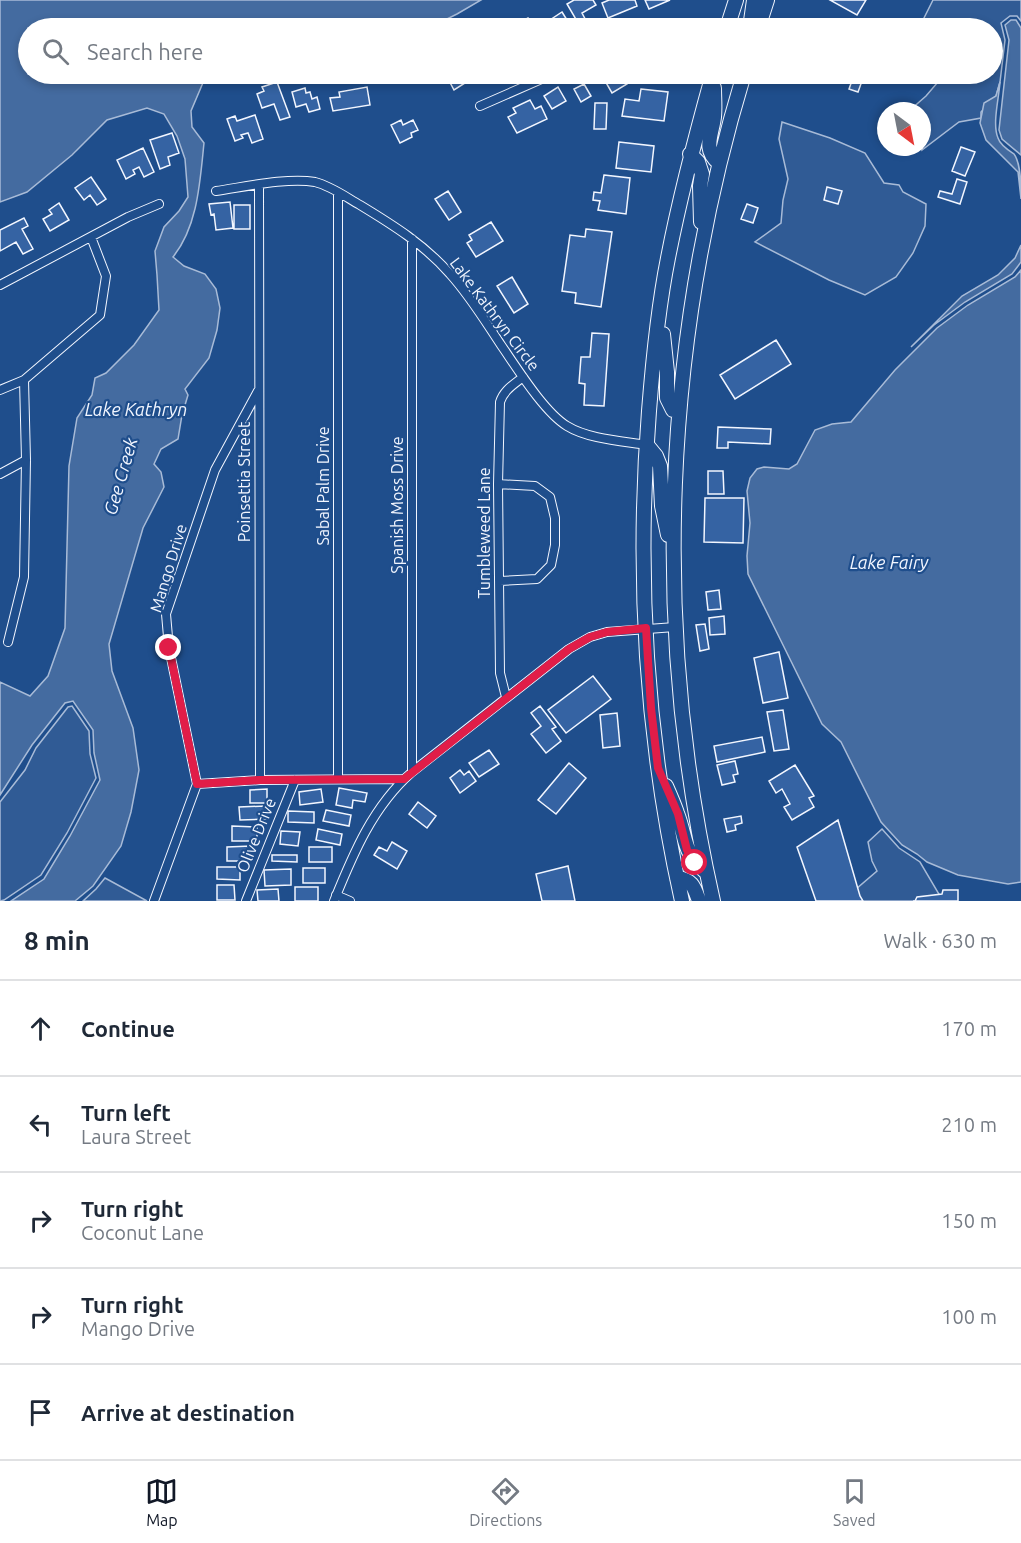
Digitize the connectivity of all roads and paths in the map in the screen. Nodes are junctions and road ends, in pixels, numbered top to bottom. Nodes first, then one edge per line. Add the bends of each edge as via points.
1 (736, 0) edge
2 (754, 0) edge
3 (767, 0) edge
4 (730, 18) edge
5 (751, 18) edge
6 (761, 18) edge
7 (530, 84) edge
8 (710, 84) edge
9 (713, 84) edge
10 (741, 84) edge
11 (480, 106) dead end
12 (690, 154) junction
13 (719, 163) junction
14 (259, 184) junction
15 (216, 191) dead end
16 (338, 193) junction
17 (159, 204) dead end
18 (91, 237) junction
19 (412, 239) junction
20 (702, 242) junction
21 (0, 285) edge
22 (660, 311) junction
23 (523, 377) junction
24 (24, 380) junction
25 (0, 390) edge
26 (258, 391) junction
27 (678, 411) junction
28 (646, 445) junction
29 (26, 460) junction
30 (0, 474) edge
31 (498, 484) junction
32 (674, 558) junction
33 (500, 581) junction
34 (675, 627) junction
35 (646, 628) junction
36 (8, 642) dead end
37 (506, 697) junction
38 (658, 768) junction
39 (412, 772) junction
40 (338, 779) junction
41 (404, 779) junction
42 (260, 780) junction
43 (295, 780) junction
44 (197, 784) junction
45 (706, 872) junction
46 (677, 878) junction
47 (335, 898) edge
48 (154, 901) edge
49 (246, 901) edge
50 (350, 901) edge
51 (682, 901) edge
52 (699, 901) edge
53 (713, 901) edge

1 - 4 main road
2 - 5 main road
3 - 6 main road
7 - 11 street
8 - 12 main road
9 - 13 main road via 709,148
10 - 13 main road
12 - 20 main road via 702,174
12 - 22 main road
13 - 20 main road
14 - 15 street, Lake Kathryn Circle
14 - 16 street, Lake Kathryn Circle via 299,181 327,186
14 - 26 street, Poinsettia Street
16 - 19 street, Lake Kathryn Circle
16 - 40 street, Sabal Palm Drive
17 - 18 street
18 - 21 street
18 - 24 street via 106,276 100,315
19 - 23 street, Lake Kathryn Circle via 465,292
19 - 39 street, Spanish Moss Drive
20 - 27 main road
22 - 27 main road via 667,398 673,410
22 - 28 main road
23 - 28 street, Lake Kathryn Circle via 555,416 574,430
23 - 31 street, Tumbleweed Lane via 506,390 500,402
24 - 25 street
24 - 29 street
26 - 42 street, Poinsettia Street
26 - 44 street, Mango Drive via 215,470 166,614 169,648
27 - 32 main road
28 - 32 main road via 660,466 662,506
28 - 35 main road
29 - 30 street
29 - 36 street via 24,578
31 - 33 street, Tumbleweed Lane
31 - 33 street via 535,486 550,497 555,518 551,565 537,579
32 - 34 main road
33 - 37 street, Tumbleweed Lane via 500,673
34 - 35 street
34 - 45 main road via 685,735
35 - 37 street via 590,637
35 - 38 main road
37 - 39 street
38 - 45 main road via 678,814 687,850
38 - 46 main road
39 - 41 street
40 - 41 street
40 - 43 street
41 - 47 street via 374,815
42 - 43 street
42 - 44 street
43 - 49 street, Olive Drive
44 - 48 street
45 - 53 main road
46 - 51 main road
46 - 52 main road via 691,883
47 - 50 street

